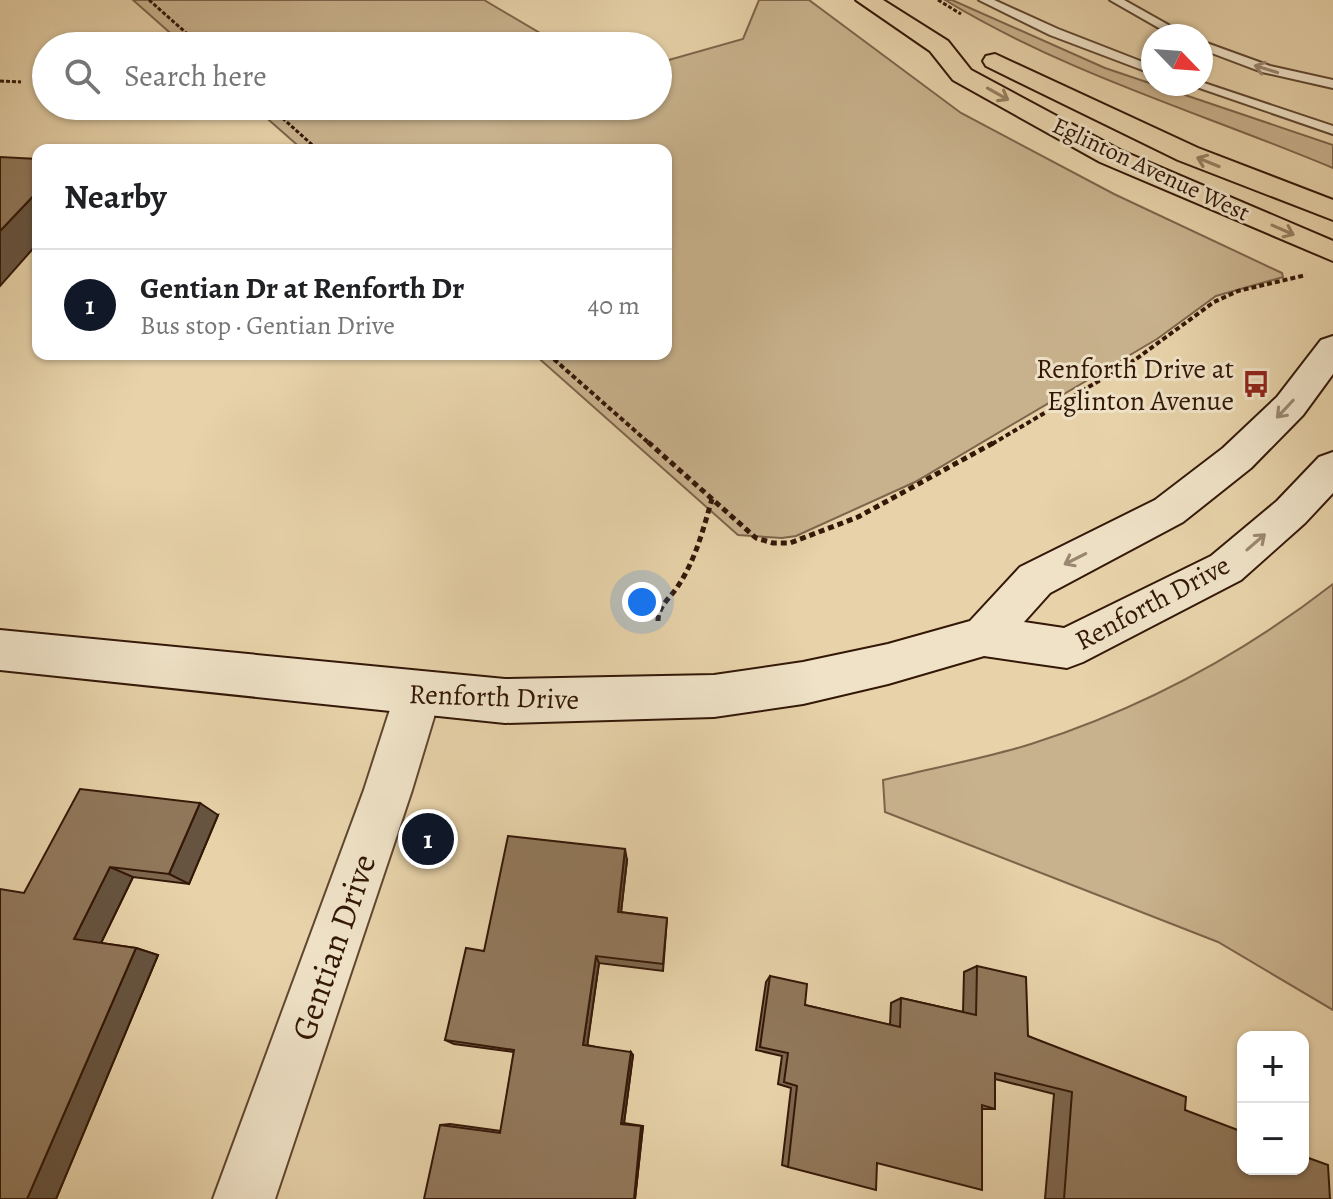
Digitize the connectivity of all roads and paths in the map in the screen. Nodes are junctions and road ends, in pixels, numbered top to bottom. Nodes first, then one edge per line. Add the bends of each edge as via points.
1 (149, 0) edge
2 (867, 0) edge
3 (985, 0) edge
4 (1116, 0) edge
5 (1000, 4) edge
6 (1160, 24) edge
7 (185, 32) edge
8 (939, 46) junction
9 (1213, 49) edge
10 (1141, 65) edge
11 (0, 81) edge
12 (21, 82) dead end
13 (1333, 84) edge
14 (1213, 90) edge
15 (285, 120) edge
16 (1333, 130) edge
17 (311, 144) edge
18 (1333, 211) edge
19 (1333, 252) edge
20 (1304, 275) dead end
21 (1333, 348) edge
22 (555, 360) edge
23 (1333, 467) edge
24 (712, 499) junction
25 (658, 621) dead end
26 (984, 636) junction
27 (0, 650) edge
28 (418, 694) junction
29 (244, 1199) edge

1 - 7 path
2 - 8 main road, Eglinton Avenue West
3 - 5 lane
4 - 6 lane
5 - 10 lane
18 -> 8 main road, Eglinton Avenue West via 1188,154 994,61
8 -> 19 main road, Eglinton Avenue West via 962,75 1110,156
13 -> 9 lane via 1266,69
11 - 12 path
14 - 16 lane
15 - 17 path
20 - 24 path via 1214,302 1136,359 938,476 858,517 790,543 756,538
21 -> 26 main road via 1290,406 1237,458 1169,511 1035,580
22 - 24 path
26 -> 23 main road, Renforth Drive via 1067,648 1226,568
24 - 25 path via 697,553 681,586 658,611
26 - 28 main road, Renforth Drive via 803,683 714,696 505,701
27 - 28 main road, Renforth Drive
28 - 29 street, Gentian Drive

